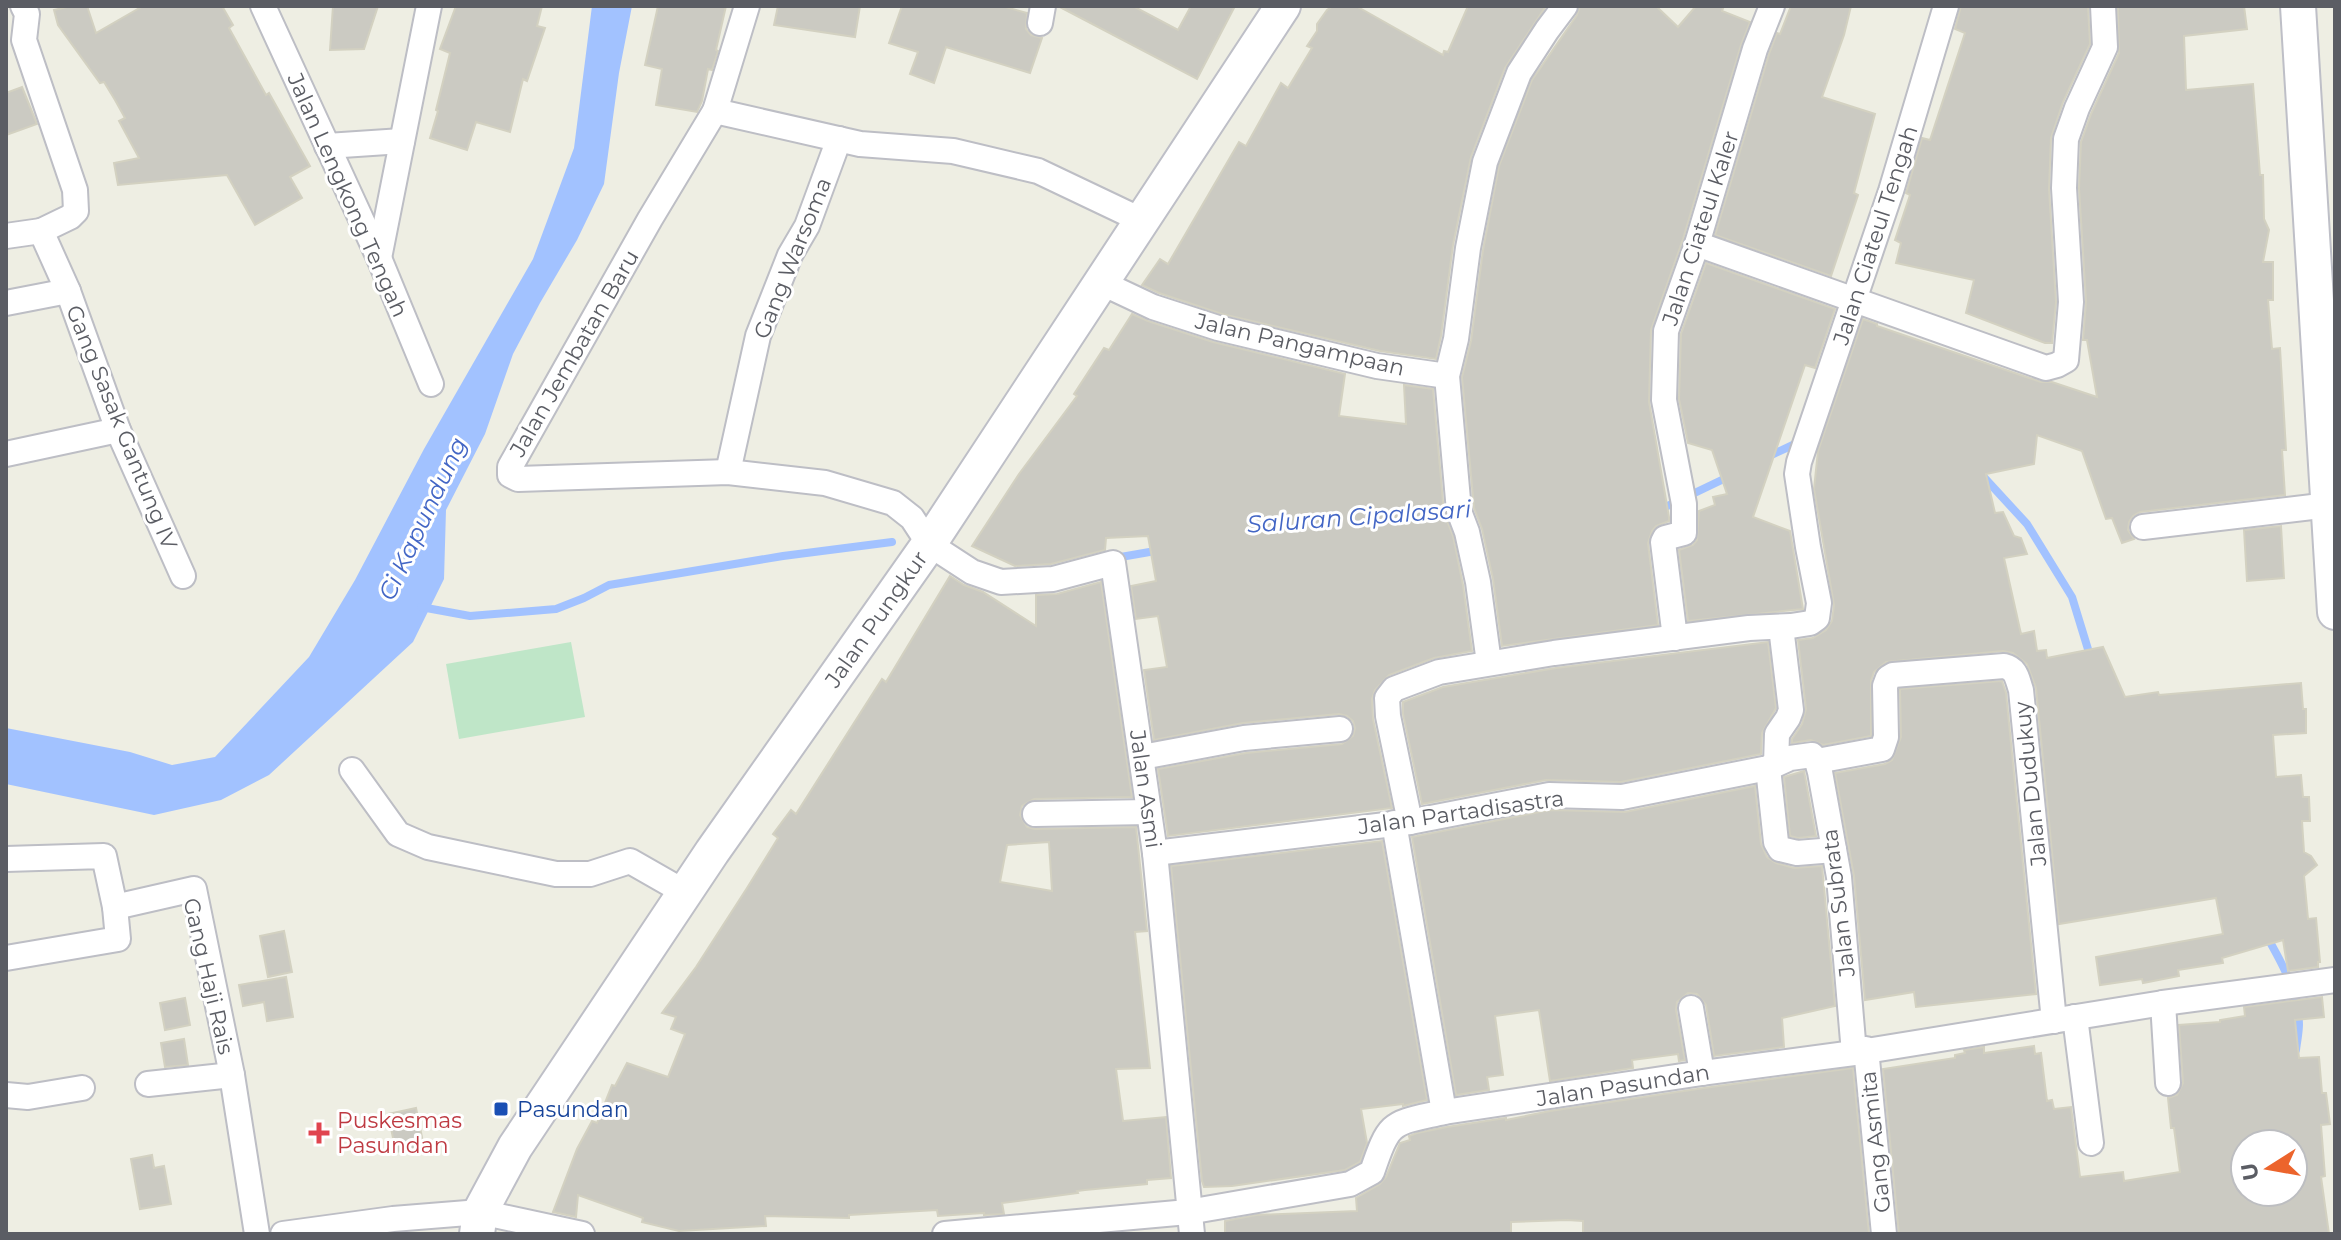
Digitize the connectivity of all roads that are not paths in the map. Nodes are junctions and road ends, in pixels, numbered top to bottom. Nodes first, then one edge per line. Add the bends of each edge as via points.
1 (23, 6) edge
2 (263, 6) edge
3 (429, 6) edge
4 (747, 6) edge
5 (1283, 6) edge
6 (1565, 6) edge
7 (1772, 6) edge
8 (1946, 6) edge
9 (2103, 6) edge
10 (2298, 6) edge
11 (715, 111) junction
12 (839, 139) junction
13 (402, 141) junction
14 (327, 146) junction
15 (1141, 220) junction
16 (41, 231) junction
17 (6, 236) edge
18 (1697, 244) junction
19 (379, 258) junction
20 (2325, 265) edge
21 (1102, 283) junction
22 (68, 291) junction
23 (1856, 299) junction
24 (6, 303) edge
25 (1447, 376) junction
26 (431, 384) dead end
27 (118, 430) junction
28 (6, 454) edge
29 (728, 472) junction
30 (2330, 483) edge
31 (2143, 527) dead end
32 (929, 544) junction
33 (183, 576) dead end
34 (2335, 612) edge
35 (1781, 627) junction
36 (1675, 638) junction
37 (1489, 663) junction
38 (1340, 729) dead end
39 (1142, 757) junction
40 (1815, 758) junction
41 (1772, 766) junction
42 (352, 770) dead end
43 (1149, 812) junction
44 (1035, 814) dead end
45 (1402, 822) junction
46 (1834, 850) junction
47 (1155, 853) junction
48 (6, 859) edge
49 (686, 893) junction
50 (115, 907) junction
51 (6, 958) edge
52 (2335, 980) edge
53 (2163, 1003) junction
54 (1691, 1008) dead end
55 (2065, 1019) junction
56 (1860, 1051) junction
57 (1702, 1073) junction
58 (232, 1075) junction
59 (2168, 1083) dead end
60 (148, 1084) dead end
61 (82, 1088) dead end
62 (6, 1095) edge
63 (1444, 1112) junction
64 (2091, 1143) dead end
65 (478, 1223) edge
66 (1190, 1223) edge
67 (961, 1233) edge
68 (257, 1234) edge
69 (283, 1234) edge
70 (582, 1234) edge
71 (1884, 1234) edge

1 - 16 street via 24,40 75,190 76,211
2 - 14 street, Jalan Lengkong Tengah
3 - 13 street
4 - 11 street, Jalan Jembatan Baru
5 - 15 main road, Jalan Pungkur
6 - 25 street via 1519,73 1485,162
7 - 18 street, Jalan Ciateul Kaler
8 - 23 street, Jalan Ciateul Tengah
9 - 23 street via 2105,47 2066,139 2071,302 2066,360 2046,368
10 - 20 main road
11 - 12 street
11 - 29 street, Jalan Jembatan Baru via 510,475 518,479
12 - 15 street via 953,151 1038,171
12 - 29 street, Gang Warsoma via 758,336
13 - 14 street
13 - 19 street
14 - 19 street, Jalan Lengkong Tengah
15 - 21 main road, Jalan Pungkur
16 - 17 street
16 - 22 street
18 - 23 street
18 - 36 street, Jalan Ciateul Kaler via 1666,331 1664,400 1684,532 1663,542
19 - 26 street, Jalan Lengkong Tengah
20 - 30 main road
21 - 25 street, Jalan Pangampaan via 1218,328 1377,366
21 - 32 main road, Jalan Pungkur
22 - 24 street, Gang Sasak Gantung IV
22 - 27 street, Gang Sasak Gantung IV
23 - 35 street, Jalan Ciateul Tengah via 1797,474 1819,613 1810,623
25 - 37 street via 1459,511 1478,582
27 - 28 street
27 - 33 street, Gang Sasak Gantung IV
29 - 32 street, Jalan Jembatan Baru via 825,483 893,503 912,518
30 - 31 street
30 - 34 main road
32 - 39 street, Jalan Asmi via 972,572 1001,582 1053,579 1113,563
32 - 49 main road, Jalan Pungkur
35 - 36 street
35 - 41 street via 1791,710 1777,734
36 - 37 street
37 - 45 street via 1439,672 1394,689 1387,698
38 - 39 street via 1244,738
39 - 43 street, Jalan Asmi
40 - 41 street, Jalan Partadisastra via 1795,757
40 - 46 street, Jalan Subrata
40 - 55 street, Jalan Dudukuy via 1882,749 1885,686 1893,675 2011,668 2021,690
41 - 45 street, Jalan Partadisastra via 1622,797 1549,795
41 - 46 street via 1780,849
42 - 49 street via 398,834 428,847 556,874 590,874 630,861
43 - 44 street
43 - 47 street, Jalan Asmi
45 - 47 street, Jalan Partadisastra
45 - 63 street
46 - 56 street, Jalan Subrata
47 - 66 street, Jalan Asmi
48 - 50 street via 104,856
49 - 65 main road, Jalan Pungkur via 515,1147
50 - 51 street via 118,939
50 - 58 street, Gang Haji Rais via 194,889
52 - 53 street, Jalan Pasundan
53 - 55 street, Jalan Pasundan
53 - 59 street
54 - 57 street
55 - 56 street, Jalan Pasundan
55 - 64 street
56 - 57 street, Jalan Pasundan
56 - 71 street, Gang Asmita
57 - 63 street, Jalan Pasundan
58 - 60 street
58 - 68 street, Gang Haji Rais
61 - 62 street via 28,1097
63 - 66 street, Jalan Pasundan via 1393,1126 1372,1172 1350,1184
65 - 69 street via 393,1219
65 - 70 street
66 - 67 street, Jalan Pasundan

